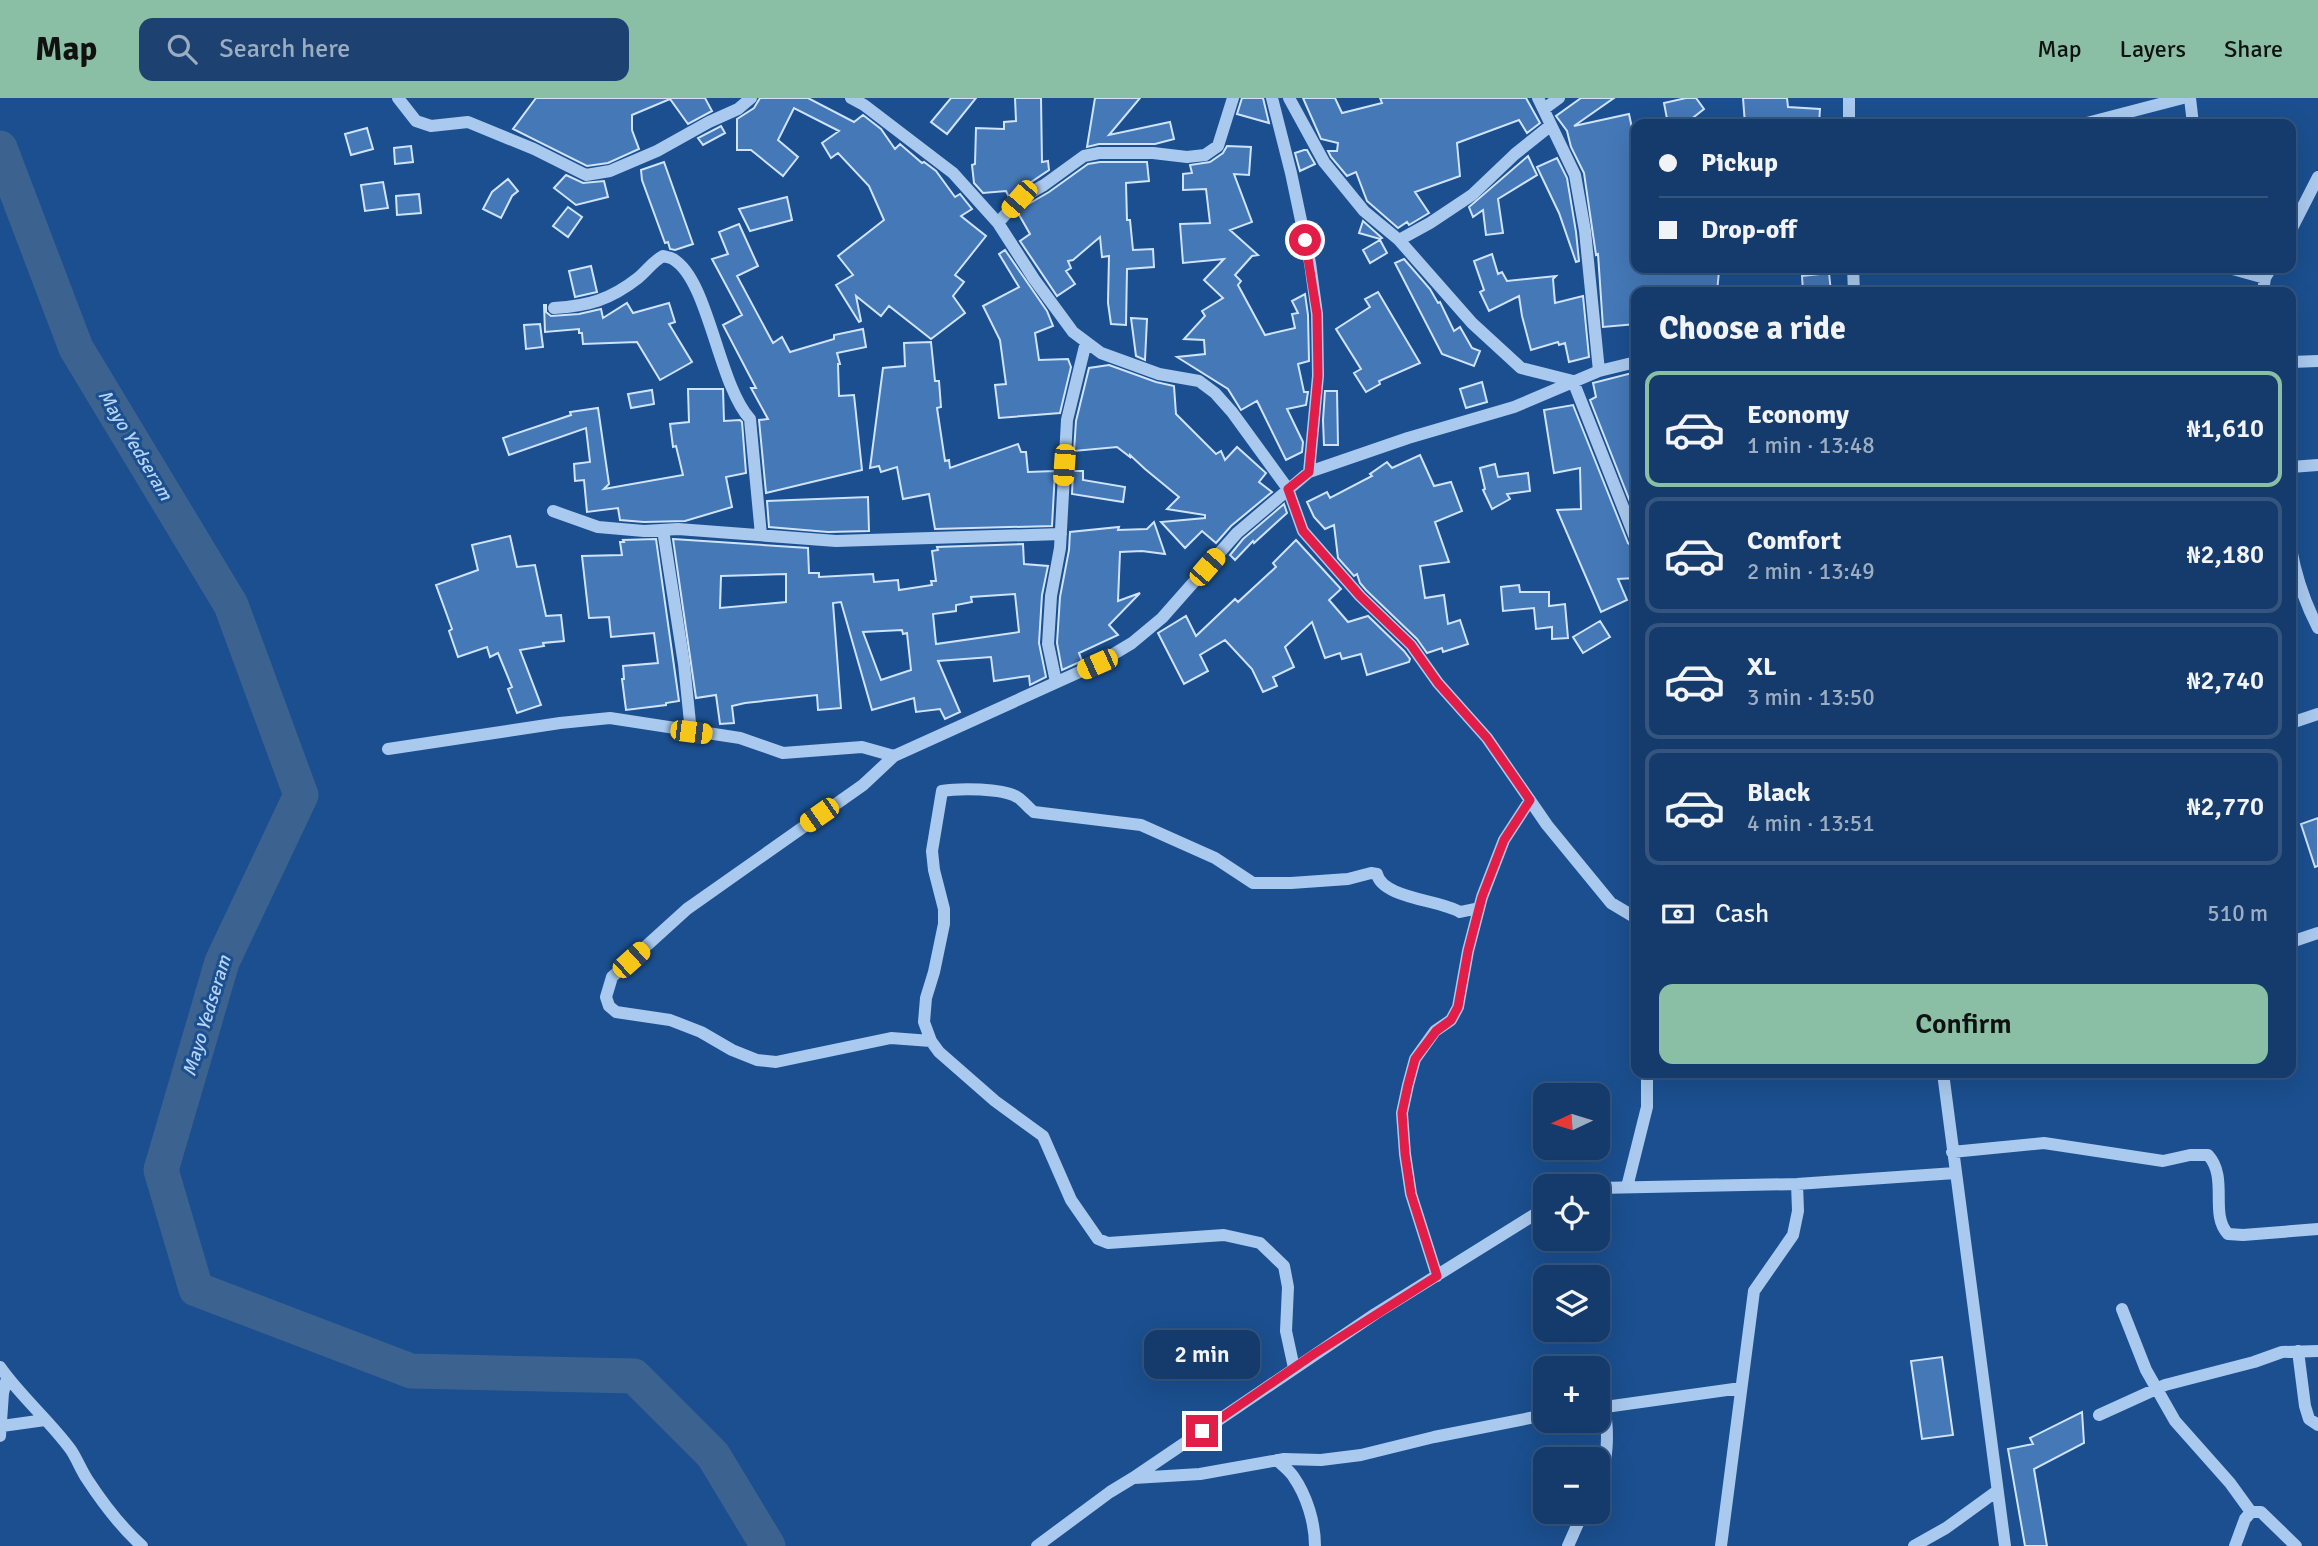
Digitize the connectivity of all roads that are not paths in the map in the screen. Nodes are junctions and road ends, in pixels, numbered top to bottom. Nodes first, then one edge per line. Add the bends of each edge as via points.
1 (398, 98) edge
2 (751, 98) edge
3 (851, 98) edge
4 (1233, 98) edge
5 (1272, 98) edge
6 (1289, 98) edge
7 (1559, 98) edge
8 (1849, 98) edge
9 (2183, 98) edge
10 (2190, 98) edge
11 (1541, 103) edge
12 (1849, 119) edge
13 (2102, 119) edge
14 (2192, 119) edge
15 (1550, 126) junction
16 (2318, 177) edge
17 (2296, 220) edge
18 (998, 223) junction
19 (1399, 240) junction
20 (554, 308) dead end
21 (1086, 342) junction
22 (2318, 360) edge
23 (2296, 362) edge
24 (1631, 363) edge
25 (1599, 371) junction
26 (1573, 382) junction
27 (2318, 465) edge
28 (2296, 467) edge
29 (1309, 472) junction
30 (1288, 489) junction
31 (553, 511) dead end
32 (1631, 527) edge
33 (663, 530) junction
34 (1061, 534) junction
35 (761, 536) junction
36 (2296, 576) edge
37 (2318, 628) edge
38 (1056, 682) junction
39 (2318, 714) edge
40 (2296, 721) edge
41 (691, 732) junction
42 (388, 749) dead end
43 (894, 756) junction
44 (1530, 800) junction
45 (1479, 908) junction
46 (1631, 915) edge
47 (2318, 933) edge
48 (2296, 940) edge
49 (931, 1041) junction
50 (1647, 1078) edge
51 (1944, 1078) edge
52 (1952, 1152) junction
53 (1955, 1172) junction
54 (1797, 1184) junction
55 (1627, 1187) junction
56 (1610, 1188) edge
57 (1533, 1216) edge
58 (2318, 1229) edge
59 (1437, 1276) junction
60 (2122, 1309) dead end
61 (2318, 1351) edge
62 (2298, 1352) junction
63 (1294, 1368) junction
64 (4, 1372) edge
65 (1741, 1388) junction
66 (2156, 1390) junction
67 (1610, 1407) edge
68 (2099, 1415) dead end
69 (1533, 1417) edge
70 (45, 1420) junction
71 (2318, 1425) edge
72 (1, 1431) edge
73 (1277, 1460) junction
74 (1133, 1478) junction
75 (1997, 1491) junction
76 (2251, 1512) junction
77 (1578, 1524) edge
78 (142, 1546) edge
79 (1037, 1546) edge
80 (1315, 1546) edge
81 (1568, 1546) edge
82 (1721, 1546) edge
83 (1914, 1546) edge
84 (2005, 1546) edge
85 (2235, 1546) edge
86 (2295, 1546) edge

1 - 2 street via 416,121 431,126 468,122 586,175 610,172 657,151
3 - 18 street via 953,173
4 - 18 street via 1218,146 1205,155 1084,156 1019,199
5 - 29 street via 1317,314 1318,376
6 - 19 street via 1324,162 1364,211
7 - 11 street
8 - 12 street
9 - 13 street
10 - 14 street
11 - 15 street
15 - 19 street via 1472,195
15 - 25 street via 1575,175
16 - 17 street
18 - 21 street via 1073,332
19 - 26 street via 1472,323 1521,368
20 - 35 street via 584,306 618,293 653,261 663,256 674,259 698,294 731,388 750,419
21 - 30 street via 1101,354 1159,374 1199,381 1232,412
21 - 34 street via 1067,420
22 - 23 street
24 - 25 street
25 - 26 street
26 - 29 street via 1514,407
26 - 32 street
27 - 28 street
29 - 30 street
30 - 38 street via 1237,533 1162,618 1132,643
30 - 44 street via 1303,531 1411,645 1487,738
31 - 33 street via 598,527
33 - 35 street
33 - 41 street
34 - 35 street via 836,541
34 - 38 street via 1048,644
36 - 37 street
38 - 43 street
39 - 40 street
41 - 42 street via 610,718
41 - 43 street via 740,738 783,753 862,747
43 - 49 street via 863,785 687,909 612,977 606,997 616,1012 670,1020 757,1060 776,1062 891,1038
44 - 45 street via 1504,840
44 - 46 street via 1611,903
45 - 49 street via 1460,912 1449,905 1410,897 1387,888 1377,874 1253,883 1215,858 1141,825 1034,812 1008,793 942,791 932,851 944,924 926,998 924,1022
45 - 59 street via 1458,1007 1415,1059 1402,1113 1411,1194
47 - 48 street
49 - 63 street via 995,1101 1043,1136 1071,1200 1098,1239 1108,1243 1224,1235 1260,1243 1268,1250 1284,1266 1286,1331
50 - 55 street via 1647,1107
51 - 52 street
52 - 53 street
52 - 58 street via 2044,1143 2163,1160 2208,1155 2218,1168 2222,1228 2228,1234
53 - 54 street
53 - 75 street
54 - 55 street
54 - 65 street via 1793,1235 1754,1291
55 - 56 street
57 - 59 street
59 - 63 street
60 - 66 street
61 - 62 street
62 - 66 street via 2282,1352
62 - 71 street via 2305,1406 2309,1419
63 - 74 street
64 - 70 street
64 - 72 street
65 - 67 street
65 - 82 street
66 - 68 street
66 - 76 street via 2175,1421
69 - 73 street via 1361,1455
70 - 72 street
70 - 78 street via 71,1451 103,1503
73 - 74 street via 1200,1474
73 - 80 street via 1304,1497 1313,1520
74 - 79 street
75 - 83 street
75 - 84 street
76 - 85 street
76 - 86 street via 2261,1512
77 - 81 street

